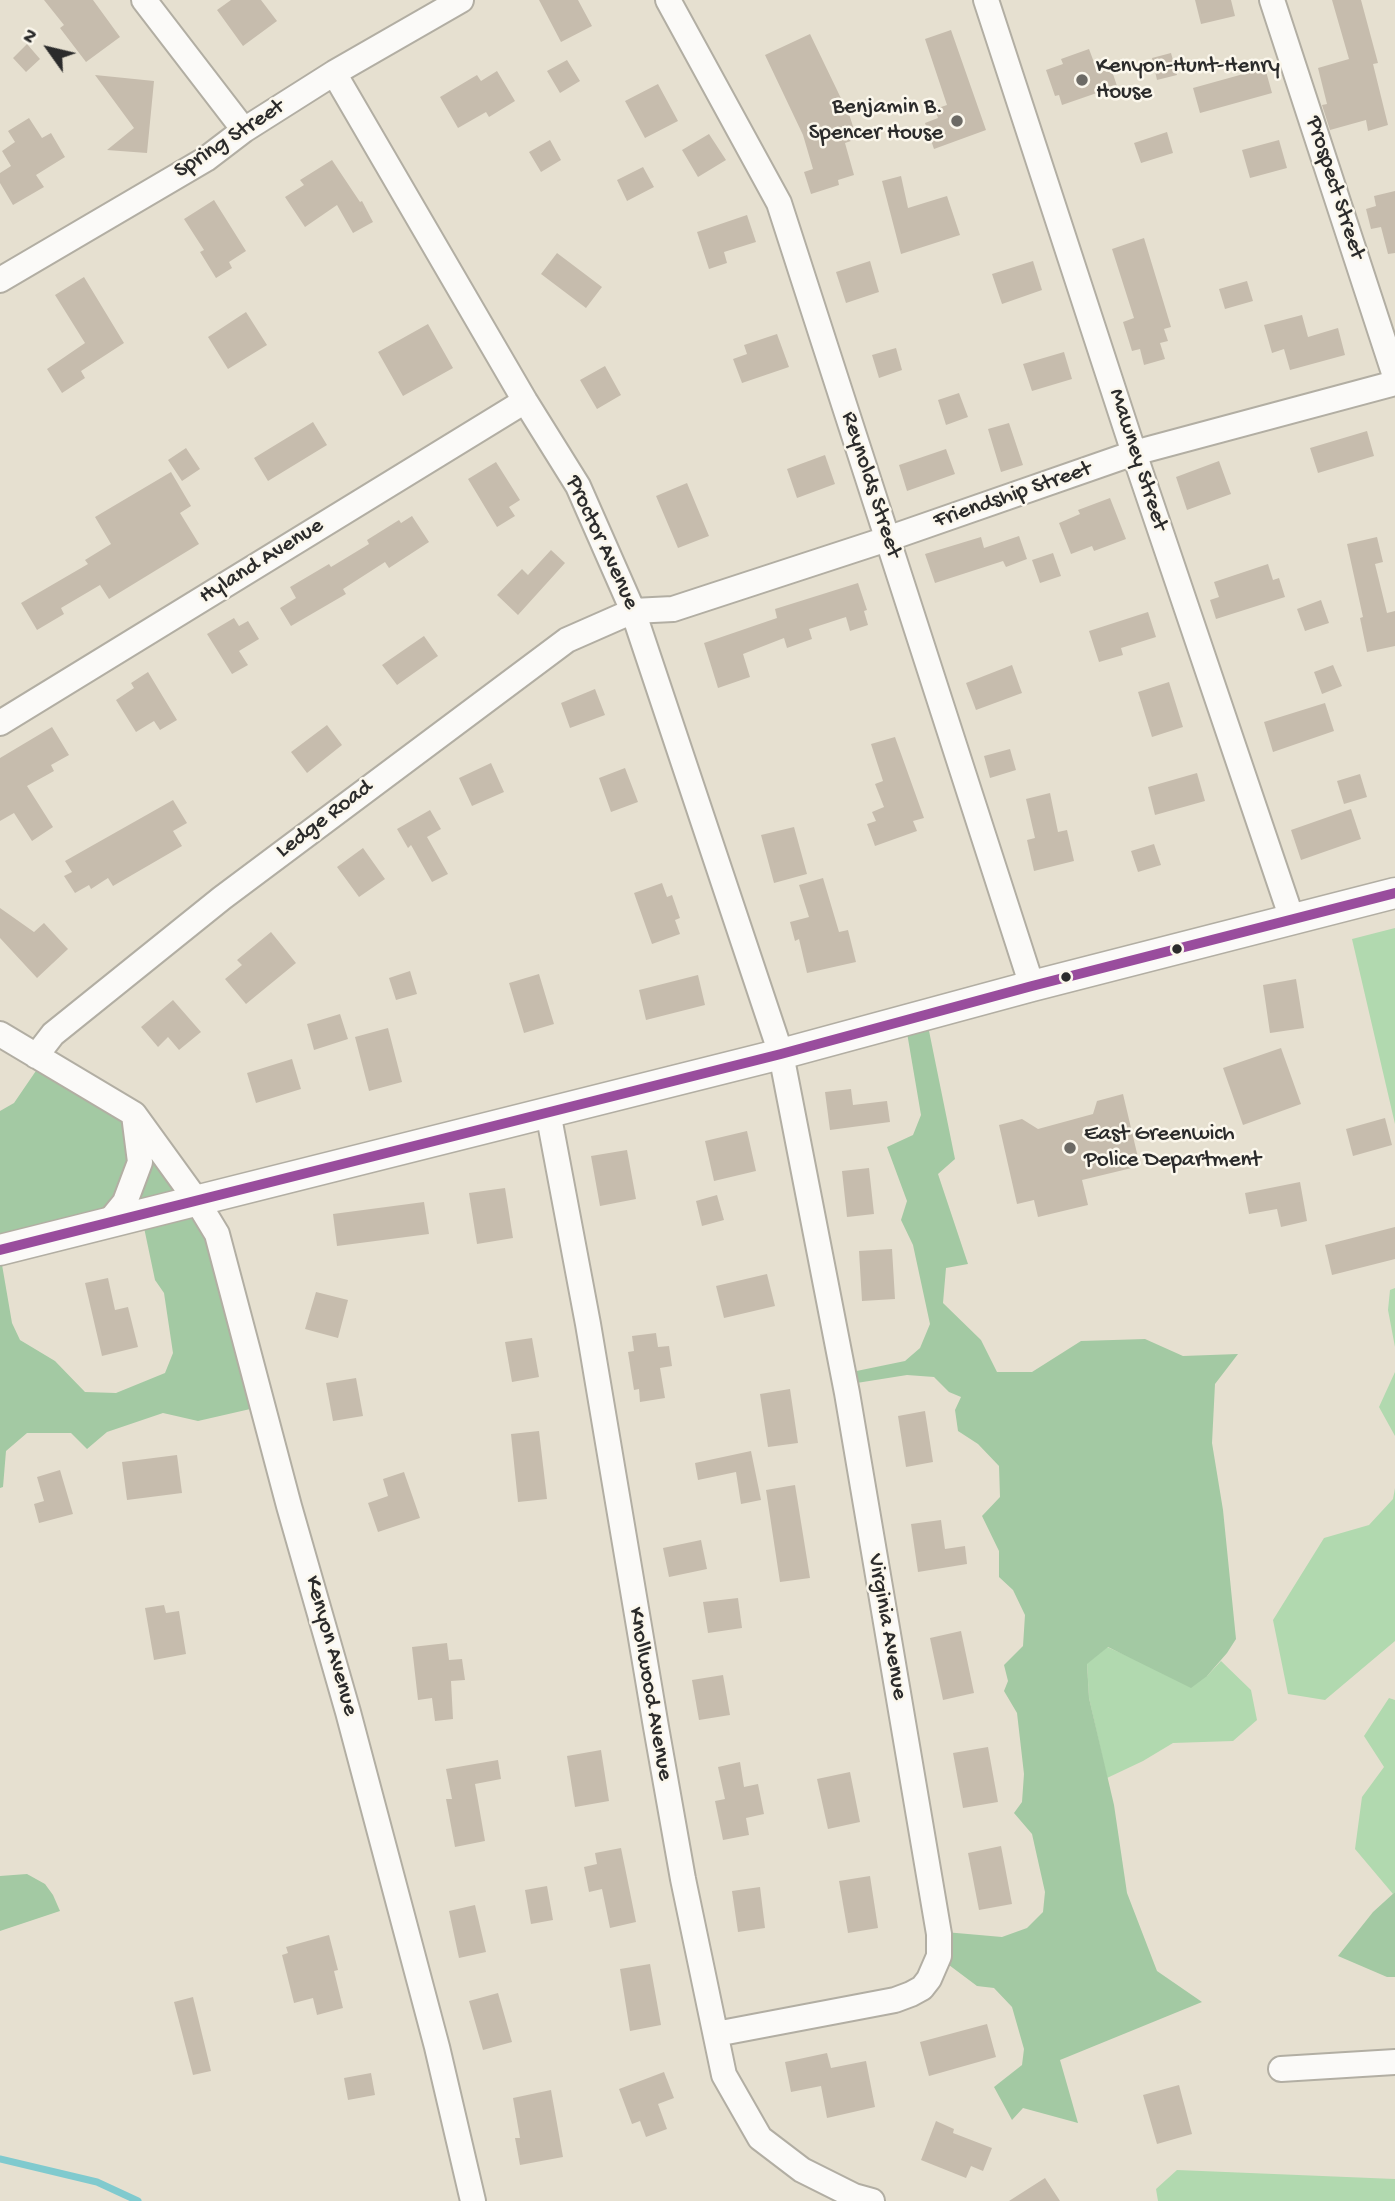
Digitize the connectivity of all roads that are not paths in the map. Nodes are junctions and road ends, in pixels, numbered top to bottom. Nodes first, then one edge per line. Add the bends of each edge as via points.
1 (144, 0) edge
2 (461, 0) edge
3 (668, 0) edge
4 (986, 0) edge
5 (1272, 0) edge
6 (334, 73) junction
7 (244, 130) junction
8 (0, 280) edge
9 (1395, 376) edge
10 (1395, 383) edge
11 (525, 401) junction
12 (1134, 453) junction
13 (887, 539) junction
14 (633, 611) junction
15 (0, 723) edge
16 (1395, 893) edge
17 (1292, 919) junction
18 (1032, 986) junction
19 (0, 1034) edge
20 (781, 1054) junction
21 (36, 1056) junction
22 (548, 1112) junction
23 (134, 1114) junction
24 (197, 1201) junction
25 (107, 1224) junction
26 (0, 1250) edge
27 (716, 2034) junction
28 (1395, 2062) edge
29 (1281, 2069) dead end
30 (473, 2201) edge
31 (872, 2201) edge

1 - 7 street
2 - 6 street, Spring Street
3 - 13 street, Reynolds Street via 779,203
4 - 12 street, Mawney Street
5 - 9 street, Prospect Street
6 - 7 street, Spring Street
6 - 11 street, Proctor Avenue
7 - 8 street, Spring Street via 205,159
10 - 12 street, Friendship Street
11 - 14 street, Proctor Avenue via 578,486
11 - 15 street, Hyland Avenue
12 - 13 street, Friendship Street
12 - 17 street, Mawney Street
13 - 14 street, Friendship Street via 673,609
13 - 18 street, Reynolds Street
14 - 20 street, Proctor Avenue
14 - 21 street, Ledge Road via 567,640 369,786 53,1034
16 - 17 main road
17 - 18 main road
18 - 20 main road
19 - 21 street, Kenyon Avenue
20 - 22 main road
20 - 27 street, Virginia Avenue via 847,1393 939,1934 939,1956 922,1988 895,2000
21 - 23 street, Kenyon Avenue
22 - 24 main road
22 - 27 street, Knollwood Avenue via 683,1879
23 - 24 street, Kenyon Avenue
23 - 25 street via 140,1162 125,1202
24 - 25 main road
24 - 30 street, Kenyon Avenue via 225,1258 437,2047
25 - 26 main road
27 - 31 street, Knollwood Avenue via 724,2075 760,2138 802,2169
28 - 29 street

